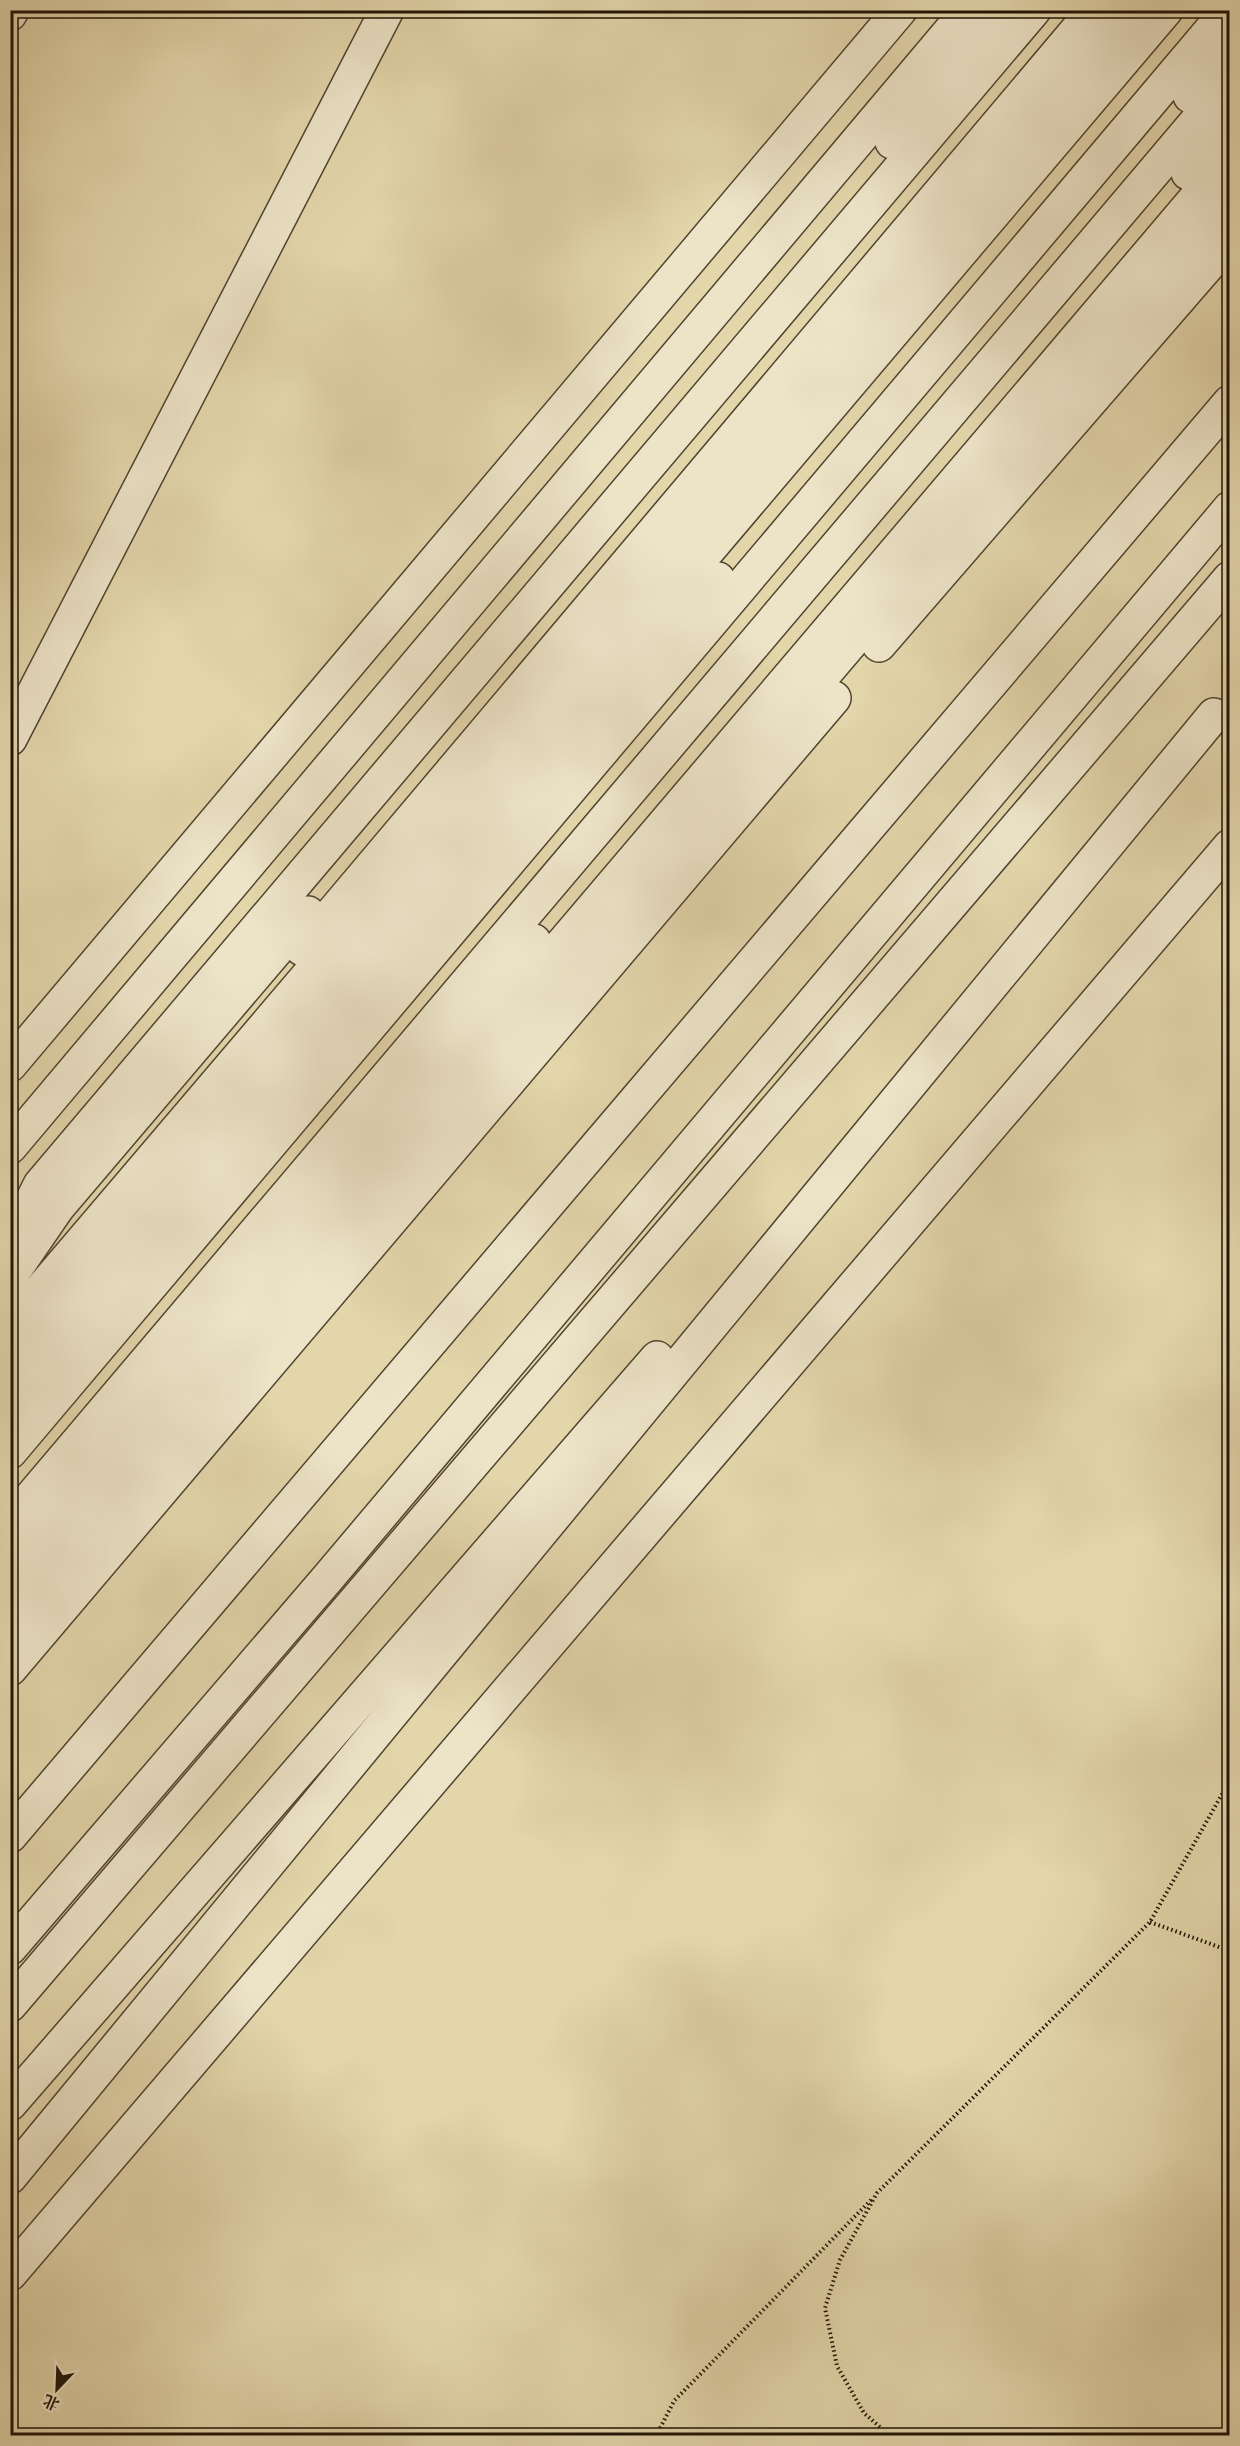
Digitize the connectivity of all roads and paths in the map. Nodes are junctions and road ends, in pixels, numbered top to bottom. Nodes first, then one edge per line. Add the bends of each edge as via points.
1 (387, 10) edge
2 (900, 10) edge
3 (941, 10) edge
4 (968, 10) edge
5 (1004, 10) edge
6 (1034, 10) edge
7 (1070, 10) edge
8 (1094, 10) edge
9 (1130, 10) edge
10 (1166, 10) edge
11 (1200, 10) edge
12 (1228, 10) edge
13 (1230, 50) edge
14 (1230, 82) edge
15 (1230, 124) edge
16 (1230, 158) edge
17 (1230, 197) edge
18 (1230, 240) edge
19 (1230, 402) edge
20 (1230, 508) edge
21 (1230, 578) edge
22 (1222, 706) edge
23 (10, 739) edge
24 (1230, 846) edge
25 (10, 1065) edge
26 (10, 1112) edge
27 (10, 1147) edge
28 (10, 1202) edge
29 (10, 1245) edge
30 (10, 1277) edge
31 (10, 1293) edge
32 (10, 1326) edge
33 (10, 1374) edge
34 (10, 1413) edge
35 (10, 1452) edge
36 (10, 1489) edge
37 (10, 1522) edge
38 (10, 1557) edge
39 (10, 1594) edge
40 (10, 1632) edge
41 (10, 1669) edge
42 (1230, 1780) edge
43 (10, 1836) edge
44 (1150, 1922) junction
45 (10, 1948) edge
46 (1230, 1951) edge
47 (10, 2005) edge
48 (10, 2104) edge
49 (10, 2178) edge
50 (877, 2193) junction
51 (10, 2274) edge
52 (656, 2436) edge
53 (890, 2436) edge

1 - 23 lane
2 - 25 lane
3 - 26 lane
4 - 27 lane
5 - 28 lane via 20,1176
6 - 29 lane via 40,1185
7 - 30 lane via 66,1198
8 - 31 lane
9 - 32 lane
10 - 33 lane
11 - 34 lane
12 - 35 lane
13 - 36 lane
14 - 37 lane
15 - 38 lane
16 - 39 lane
17 - 40 lane
18 - 41 lane via 910,608
19 - 43 lane
20 - 45 lane via 335,1570
21 - 47 lane
22 - 48 lane
22 - 49 lane
24 - 51 lane
42 - 44 path
44 - 46 path
44 - 50 path
50 - 52 path via 674,2401
50 - 53 path via 840,2260 825,2308 837,2366 864,2413

